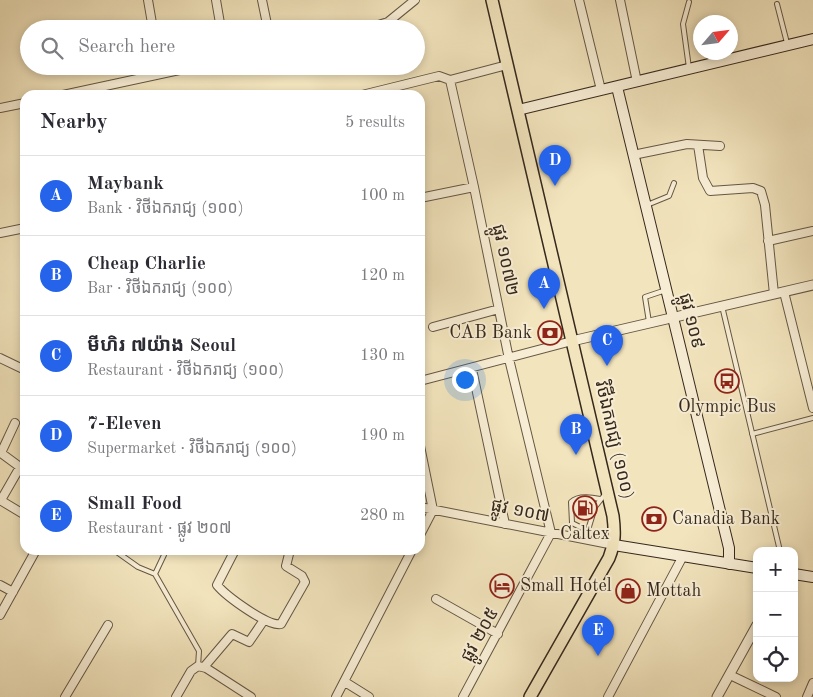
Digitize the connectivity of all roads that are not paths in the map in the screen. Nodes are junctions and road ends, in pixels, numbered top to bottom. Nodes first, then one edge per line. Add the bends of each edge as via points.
1 (148, 0) edge
2 (216, 0) edge
3 (262, 0) edge
4 (415, 0) edge
5 (492, 0) edge
6 (579, 0) edge
7 (620, 0) edge
8 (688, 2) dead end
9 (777, 4) dead end
10 (151, 20) edge
11 (219, 20) edge
12 (266, 20) edge
13 (390, 20) edge
14 (813, 39) edge
15 (788, 45) junction
16 (507, 65) junction
17 (690, 69) junction
18 (141, 75) edge
19 (450, 80) junction
20 (636, 82) junction
21 (617, 87) junction
22 (83, 90) edge
23 (383, 90) edge
24 (601, 90) junction
25 (20, 104) edge
26 (0, 108) edge
27 (518, 110) junction
28 (698, 145) junction
29 (720, 146) dead end
30 (633, 155) junction
31 (674, 183) dead end
32 (474, 187) junction
33 (425, 197) edge
34 (646, 205) junction
35 (20, 229) edge
36 (813, 231) edge
37 (0, 233) edge
38 (768, 241) junction
39 (813, 285) edge
40 (666, 290) junction
41 (784, 292) junction
42 (774, 294) junction
43 (722, 306) junction
44 (500, 309) junction
45 (673, 318) junction
46 (649, 323) junction
47 (433, 327) dead end
48 (572, 341) junction
49 (0, 358) edge
50 (509, 359) junction
51 (20, 368) edge
52 (472, 369) junction
53 (813, 370) edge
54 (804, 372) junction
55 (425, 380) edge
56 (813, 408) edge
57 (813, 418) edge
58 (15, 423) dead end
59 (752, 434) junction
60 (425, 471) edge
61 (604, 495) junction
62 (0, 500) edge
63 (425, 508) edge
64 (433, 510) junction
65 (20, 512) edge
66 (505, 524) junction
67 (425, 525) edge
68 (588, 531) junction
69 (551, 533) junction
70 (585, 540) junction
71 (614, 545) junction
72 (779, 547) edge
73 (33, 555) edge
74 (122, 555) edge
75 (164, 555) edge
76 (232, 555) edge
77 (289, 555) edge
78 (409, 555) edge
79 (683, 556) junction
80 (729, 564) junction
81 (753, 567) edge
82 (155, 574) junction
83 (798, 575) edge
84 (813, 577) edge
85 (0, 585) edge
86 (13, 592) junction
87 (436, 599) dead end
88 (0, 615) edge
89 (264, 620) junction
90 (108, 625) dead end
91 (753, 633) edge
92 (498, 634) junction
93 (201, 667) junction
94 (730, 675) junction
95 (345, 682) junction
96 (813, 683) edge
97 (65, 697) edge
98 (176, 697) edge
99 (251, 697) edge
100 (336, 697) edge
101 (369, 697) edge
102 (463, 697) edge
103 (530, 697) edge
104 (608, 697) edge
105 (717, 697) edge
106 (776, 697) edge
107 (807, 697) edge

1 - 10 street
2 - 11 street
3 - 12 street
4 - 13 street
5 - 16 main road, វិថីឯករាជ្យ (១០០)
6 - 24 street
7 - 20 street
8 - 17 lane via 683,24
9 - 15 lane
14 - 15 main road
15 - 17 main road
16 - 19 street
16 - 27 main road, វិថីឯករាជ្យ (១០០)
17 - 20 main road
18 - 22 street
19 - 23 street via 440,76
19 - 32 street, ផ្លូវ ១០៧២
20 - 21 main road
21 - 24 main road
21 - 30 main road, ផ្លូវ ១០៩
24 - 27 main road
25 - 26 street
27 - 48 main road, វិថីឯករាជ្យ (១០០)
28 - 29 street
28 - 30 street via 674,146
28 - 38 street via 703,178 710,191 757,188 761,191
30 - 34 main road, ផ្លូវ ១០៩
31 - 34 lane via 668,196
32 - 33 street
32 - 44 street, ផ្លូវ ១០៧២
34 - 40 main road, ផ្លូវ ១០៩
35 - 37 street
36 - 38 street
38 - 42 street
39 - 41 street
40 - 45 main road, ផ្លូវ ១០៩
40 - 46 lane via 645,297
41 - 42 street
41 - 54 street
42 - 43 street
43 - 45 street
43 - 59 lane
44 - 47 street
44 - 50 street, ផ្លូវ ១០៧២
45 - 46 street
45 - 80 main road, ផ្លូវ ១០៩ via 729,548
46 - 48 street
48 - 50 street
48 - 61 main road, វិថីឯករាជ្យ (១០០)
49 - 51 street
50 - 52 street
50 - 69 street, ផ្លូវ ១០៧២
52 - 55 street
52 - 66 street
53 - 54 street
54 - 56 street
57 - 59 lane
58 - 62 street via 1,453 20,467
59 - 72 lane
60 - 64 street
61 - 68 lane
61 - 68 lane via 576,498 572,502 572,523
61 - 71 main road, វិថីឯករាជ្យ (១០០) via 614,516
62 - 65 street
63 - 64 street, ផ្លូវ ១០៧
64 - 66 street, ផ្លូវ ១០៧
64 - 67 street
66 - 69 street, ផ្លូវ ១០៧
68 - 70 lane
69 - 70 street, ផ្លូវ ១០៧
69 - 92 street, ផ្លូវ ២០៥
70 - 71 street, ផ្លូវ ១០៧
71 - 79 main road
71 - 103 main road, វិថីឯករាជ្យ (១០០)
73 - 86 street
74 - 82 lane
75 - 82 lane
76 - 89 street via 217,585
77 - 89 street via 286,566 302,576 305,582 281,624
78 - 95 street
79 - 80 main road
79 - 104 street
80 - 81 main road
82 - 93 lane via 199,651
83 - 84 main road
85 - 86 street
86 - 88 street
87 - 92 street
89 - 93 street via 249,642 232,634
90 - 97 street
91 - 94 street
92 - 102 street, ផ្លូវ ២០៥
93 - 98 street via 191,671
93 - 99 street
94 - 105 street
94 - 106 street
95 - 100 street
95 - 101 street
96 - 107 street

